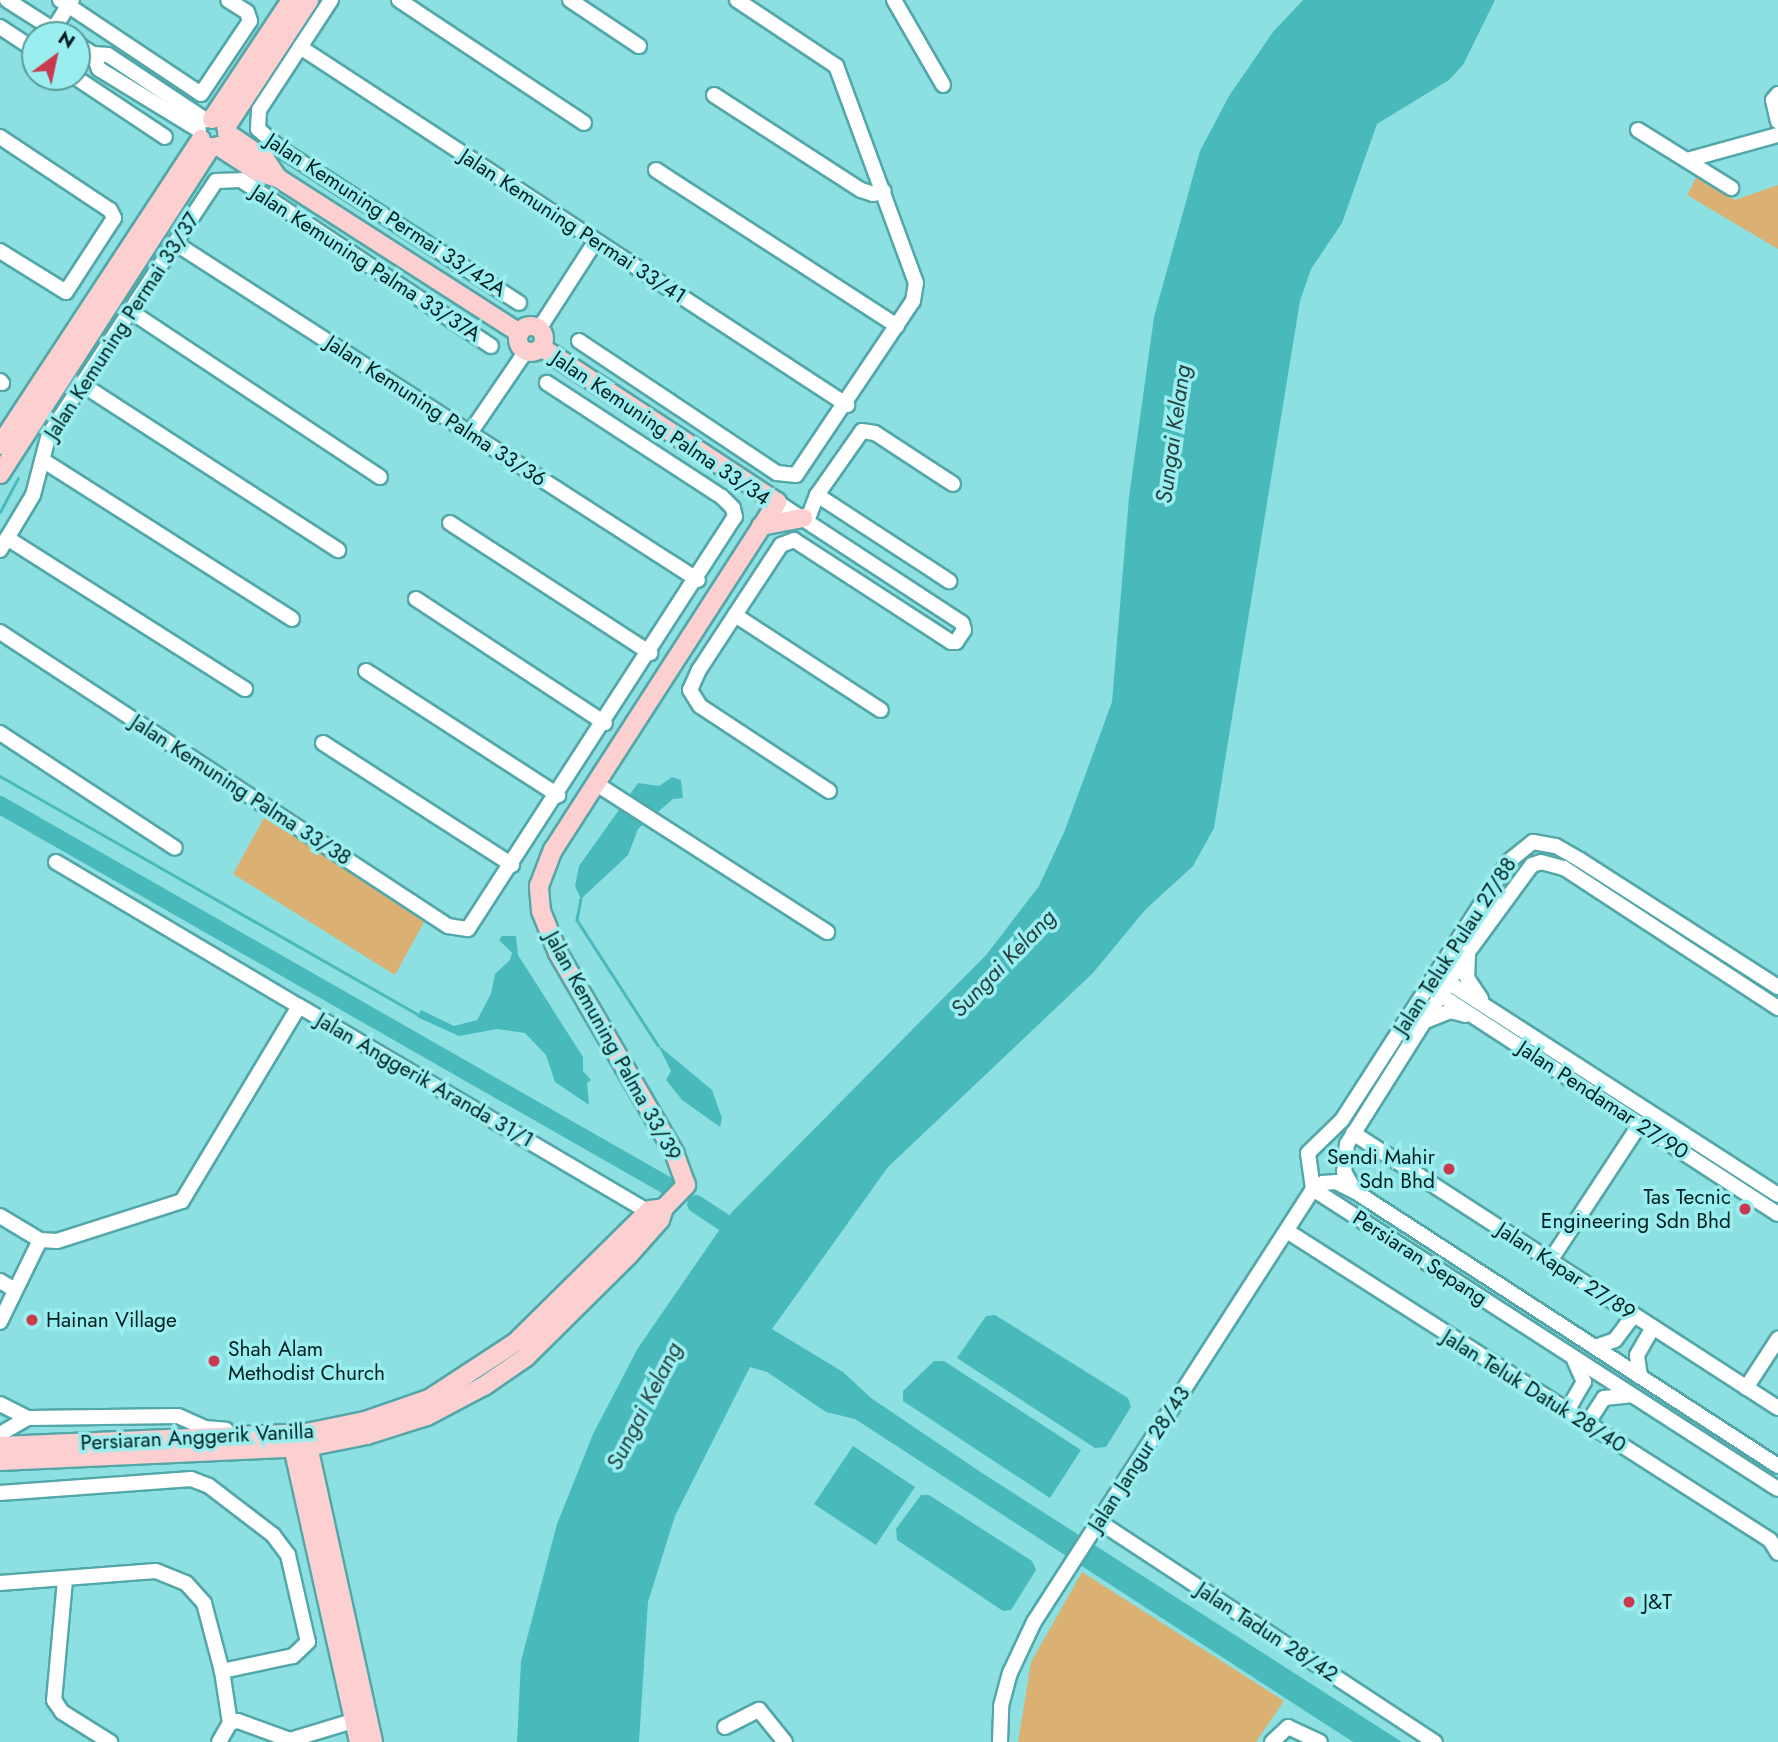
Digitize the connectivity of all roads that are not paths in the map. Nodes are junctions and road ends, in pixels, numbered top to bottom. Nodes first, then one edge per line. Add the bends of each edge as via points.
1 (7, 0) edge
2 (228, 0) edge
3 (291, 0) edge
4 (309, 0) edge
5 (331, 0) edge
6 (399, 0) edge
7 (570, 0) edge
8 (737, 0) edge
9 (894, 0) edge
10 (67, 2) edge
11 (40, 21) edge
12 (61, 21) edge
13 (0, 27) edge
14 (21, 41) edge
15 (639, 46) dead end
16 (300, 47) junction
17 (91, 53) edge
18 (943, 85) dead end
19 (91, 88) edge
20 (1777, 94) edge
21 (714, 96) dead end
22 (1778, 121) edge
23 (584, 123) dead end
24 (1638, 130) dead end
25 (213, 133) junction
26 (1778, 135) edge
27 (0, 137) edge
28 (165, 137) dead end
29 (1687, 160) junction
30 (656, 170) dead end
31 (241, 180) joint
32 (1731, 188) dead end
33 (884, 191) junction
34 (595, 242) junction
35 (175, 243) junction
36 (0, 251) edge
37 (519, 303) dead end
38 (130, 311) junction
39 (897, 326) junction
40 (579, 341) dead end
41 (536, 342) junction
42 (491, 346) dead end
43 (547, 383) dead end
44 (83, 385) junction
45 (846, 405) junction
46 (470, 433) junction
47 (0, 445) edge
48 (44, 461) junction
49 (0, 474) edge
50 (380, 477) dead end
51 (953, 484) dead end
52 (817, 495) junction
53 (777, 502) junction
54 (802, 518) junction
55 (450, 523) dead end
56 (761, 526) junction
57 (4, 544) edge
58 (338, 550) dead end
59 (698, 580) junction
60 (949, 581) dead end
61 (415, 598) dead end
62 (947, 613) junction
63 (737, 616) junction
64 (292, 619) dead end
65 (935, 631) junction
66 (0, 632) edge
67 (650, 653) junction
68 (366, 671) dead end
69 (657, 687) joint
70 (244, 689) dead end
71 (881, 710) dead end
72 (605, 723) junction
73 (0, 733) edge
74 (323, 743) dead end
75 (595, 783) junction
76 (829, 791) dead end
77 (558, 795) junction
78 (175, 848) dead end
79 (56, 862) dead end
80 (512, 865) junction
81 (827, 932) dead end
82 (1468, 952) junction
83 (1438, 985) junction
84 (1778, 987) edge
85 (299, 1006) junction
86 (1778, 1008) edge
87 (1489, 1018) junction
88 (1423, 1022) junction
89 (1640, 1124) junction
90 (1353, 1133) junction
91 (686, 1185) joint
92 (1313, 1189) junction
93 (1356, 1192) junction
94 (1778, 1195) edge
95 (658, 1213) junction
96 (1778, 1214) edge
97 (0, 1216) edge
98 (1287, 1231) junction
99 (40, 1240) junction
100 (1434, 1243) junction
101 (1424, 1260) junction
102 (1550, 1261) junction
103 (0, 1282) edge
104 (15, 1290) junction
105 (1634, 1315) junction
106 (0, 1322) edge
107 (1653, 1327) junction
108 (1778, 1339) edge
109 (1595, 1347) junction
110 (1570, 1355) junction
111 (1640, 1377) junction
112 (1746, 1388) junction
113 (1632, 1395) junction
114 (0, 1404) edge
115 (1778, 1408) edge
116 (1567, 1411) junction
117 (28, 1418) junction
118 (1587, 1424) junction
119 (0, 1433) edge
120 (367, 1435) junction
121 (299, 1441) junction
122 (264, 1442) junction
123 (0, 1461) edge
124 (1778, 1466) edge
125 (307, 1481) junction
126 (1778, 1489) edge
127 (0, 1493) edge
128 (1095, 1526) junction
129 (1778, 1553) edge
130 (65, 1580) junction
131 (0, 1583) edge
132 (222, 1671) junction
133 (361, 1719) junction
134 (230, 1723) junction
135 (725, 1727) dead end
136 (290, 1741) edge
137 (110, 1742) edge
138 (219, 1742) edge
139 (359, 1742) edge
140 (373, 1742) edge
141 (785, 1742) edge
142 (1000, 1742) edge
143 (1272, 1742) edge
144 (1320, 1742) edge
145 (1435, 1742) edge

1 - 11 street
2 - 10 street via 249,16 206,91 199,93
3 - 25 main road
4 - 25 main road
5 - 16 street
6 - 23 street
7 - 15 street
8 - 33 street via 836,66
9 - 18 street
10 - 12 street
13 - 14 street
16 - 34 street, Jalan Kemuning Permai 33/41
16 - 37 street, Jalan Kemuning Permai 33/42A via 257,117 269,142
17 - 25 street via 108,55
19 - 28 street
20 - 22 street via 1773,100
21 - 33 street via 861,190
24 - 29 street
25 - 41 main road via 265,159 278,178 519,332 519,345
25 - 47 main road
25 - 49 main road
26 - 29 street
27 - 36 street via 113,213 66,292
29 - 32 street
30 - 39 street
31 - 35 street, Jalan Kemuning Permai 33/37 via 216,181
31 - 42 street, Jalan Kemuning Palma 33/37A
33 - 39 street via 916,283 913,300
34 - 41 street
34 - 45 street, Jalan Kemuning Permai 33/41
35 - 38 street, Jalan Kemuning Permai 33/37
35 - 46 street, Jalan Kemuning Palma 33/36
38 - 44 street, Jalan Kemuning Permai 33/37
38 - 50 street
39 - 45 street
40 - 45 street via 777,473 796,475
41 - 46 street
41 - 53 main road, Jalan Kemuning Palma 33/34
43 - 59 street via 733,508 732,526
44 - 48 street, Jalan Kemuning Permai 33/37 via 49,434
44 - 58 street
46 - 59 street, Jalan Kemuning Palma 33/36
48 - 57 street, Jalan Kemuning Permai 33/37 via 33,495
48 - 64 street
51 - 52 street via 875,433 862,431
52 - 54 street
52 - 60 street
53 - 54 street
53 - 56 main road, Jalan Kemuning Palma 33/34
54 - 56 main road
54 - 62 street
55 - 67 street
56 - 69 main road, Jalan Kemuning Palma 33/34
57 - 70 street
59 - 67 street
61 - 72 street
62 - 65 street
62 - 65 street via 962,623 964,630 954,643
63 - 65 street via 777,550 794,540
63 - 71 street
63 - 76 street via 690,690 700,706
66 - 80 street, Jalan Kemuning Palma 33/38 via 449,926 468,929
67 - 72 street
68 - 77 street
69 - 75 main road, Jalan Kemuning Palma 33/39
72 - 77 street
73 - 78 street
74 - 80 street
75 - 81 street
75 - 91 main road, Jalan Kemuning Palma 33/39 via 542,872 541,911 558,953 675,1154
77 - 80 street
79 - 85 street
82 - 83 street, Jalan Teluk Pulau 27/88
82 - 86 street, Jalan Teluk Pulau 27/88 via 1523,873 1541,862 1552,863
82 - 87 street via 1467,978
83 - 84 street, Jalan Teluk Pulau 27/88 via 1514,854 1533,842 1543,842 1580,860
83 - 87 street, Jalan Pendamar 27/90
83 - 88 street, Jalan Teluk Pulau 27/88
83 - 92 street, Jalan Teluk Pulau 27/88 via 1342,1120 1308,1153
85 - 95 street, Jalan Anggerik Aranda 31/1
85 - 99 street, Jalan Anggerik Aranda 31/1 via 182,1200 76,1236
87 - 88 street via 1450,1011
87 - 89 street, Jalan Pendamar 27/90
87 - 94 street, Jalan Pendamar 27/90
88 - 90 street, Jalan Teluk Pulau 27/88
89 - 96 street, Jalan Pendamar 27/90
89 - 102 street
90 - 93 street, Jalan Teluk Pulau 27/88 via 1342,1161
90 - 102 street, Jalan Kapar 27/89
91 - 95 main road, Persiaran Anggerik Vanilla
92 - 93 street, Persiaran Sepang via 1336,1182
92 - 98 street, Jalan Jangur 28/43
92 - 101 street, Persiaran Sepang
93 - 100 street, Persiaran Sepang
95 - 120 main road, Persiaran Anggerik Vanilla via 592,1294 505,1373 445,1408
95 - 121 main road, Persiaran Anggerik Vanilla via 516,1342 464,1378 391,1413
97 - 99 street
98 - 116 street, Jalan Teluk Datuk 28/40
98 - 128 street, Jalan Jangur 28/43
99 - 104 street
100 - 101 street
100 - 109 street, Persiaran Sepang
101 - 110 street, Persiaran Sepang
102 - 105 street, Jalan Kapar 27/89
103 - 104 street
104 - 106 street
105 - 107 street, Jalan Kapar 27/89
105 - 109 street via 1615,1340
107 - 111 street via 1637,1355
107 - 112 street, Jalan Kapar 27/89
108 - 112 street
109 - 111 street, Persiaran Sepang
110 - 113 street, Persiaran Sepang
110 - 116 street via 1584,1382
111 - 124 street, Persiaran Sepang
112 - 115 street, Jalan Kapar 27/89
113 - 118 street via 1604,1398
113 - 126 street, Persiaran Sepang
114 - 117 street
116 - 118 street, Jalan Teluk Datuk 28/40
117 - 119 street
117 - 122 street via 178,1416 213,1430 254,1429
118 - 129 street, Jalan Teluk Datuk 28/40 via 1770,1540
119 - 122 main road, Persiaran Anggerik Vanilla
120 - 121 main road, Persiaran Anggerik Vanilla
120 - 125 main road via 319,1459
121 - 122 main road, Persiaran Anggerik Vanilla
121 - 125 main road
122 - 123 main road, Persiaran Anggerik Vanilla
122 - 125 main road
125 - 133 main road
127 - 132 street via 191,1479 209,1486 273,1535 288,1555 308,1642 293,1656
128 - 142 street, Jalan Jangur 28/43 via 1010,1673 1001,1706
128 - 145 street, Jalan Tadun 28/42
130 - 131 street
130 - 132 street via 156,1572 180,1578 204,1603
130 - 137 street via 54,1700 62,1712
132 - 134 street
133 - 136 street
133 - 139 main road
133 - 140 main road
134 - 136 street via 238,1721
134 - 138 street
135 - 141 street via 759,1710
143 - 144 street via 1287,1727

